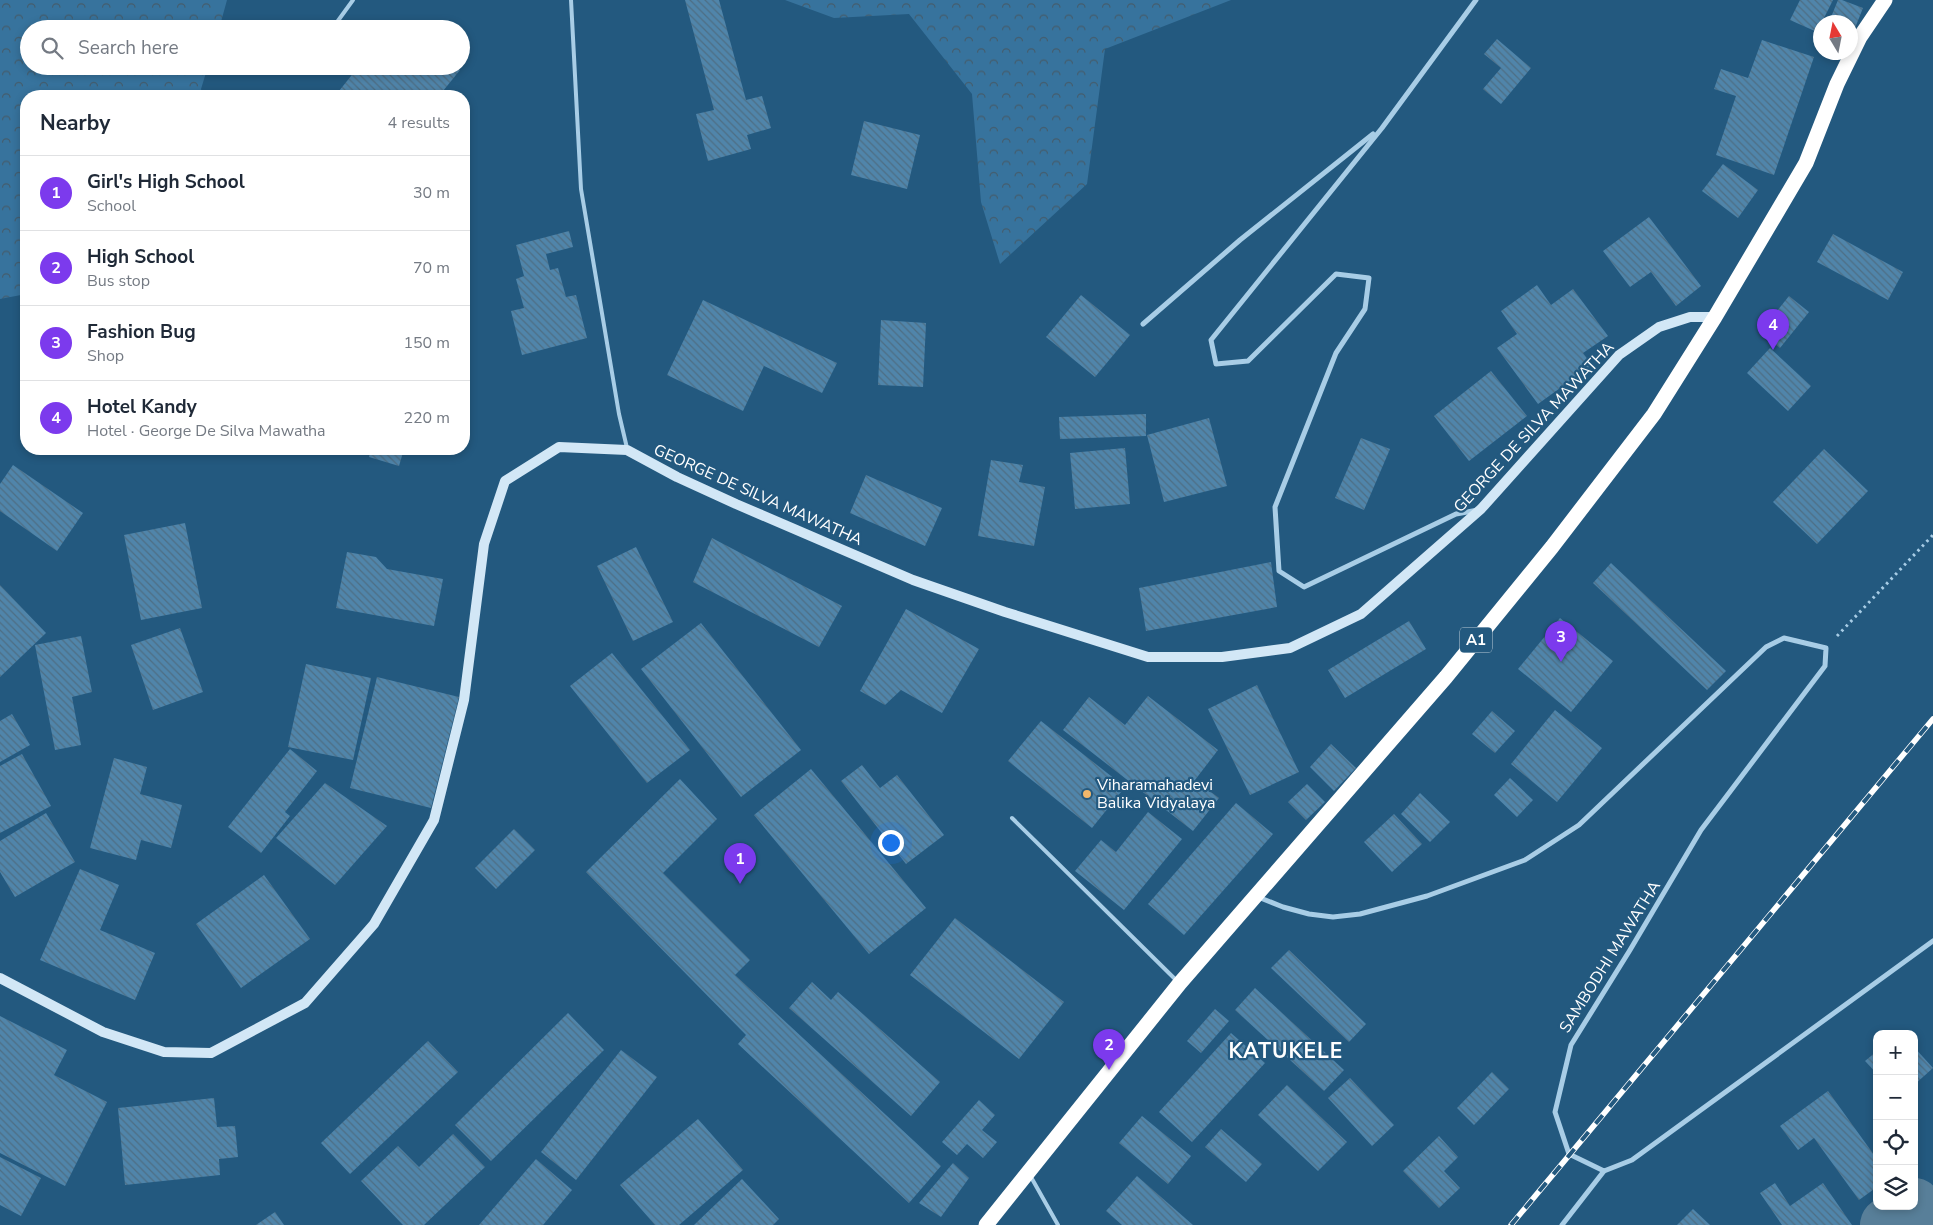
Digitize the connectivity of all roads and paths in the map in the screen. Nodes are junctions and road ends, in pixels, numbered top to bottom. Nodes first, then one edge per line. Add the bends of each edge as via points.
1 (353, 0) edge
2 (571, 0) edge
3 (1476, 0) edge
4 (1885, 0) edge
5 (339, 20) edge
6 (1382, 128) junction
7 (1714, 317) junction
8 (1144, 324) dead end
9 (627, 450) junction
10 (1481, 509) junction
11 (1933, 535) edge
12 (1826, 648) junction
13 (1012, 818) dead end
14 (1255, 896) junction
15 (1933, 941) edge
16 (0, 978) edge
17 (1180, 983) junction
18 (1604, 1170) junction
19 (1028, 1172) junction
20 (986, 1225) edge
21 (1058, 1225) edge
22 (1562, 1225) edge

1 - 5 lane
2 - 9 lane via 581,189
3 - 6 street
4 - 7 highway, A1 via 1860,36 1806,163
6 - 8 street via 1240,240
6 - 10 street via 1211,340 1216,364 1248,361 1336,274 1369,278 1366,309 1336,353 1275,507 1279,571 1304,587 1456,514
7 - 10 street, GEORGE DE SILVA MAWATHA via 1690,317 1659,327 1619,354
7 - 14 highway, A1 via 1654,414 1552,547 1446,677
9 - 10 street, GEORGE DE SILVA MAWATHA via 676,477 913,580 1148,657 1222,657 1290,648 1361,614
9 - 16 street, GEORGE DE SILVA MAWATHA via 559,447 505,481 484,544 464,700 434,820 374,924 305,1003 210,1053 164,1052 103,1032
11 - 12 path
12 - 14 street via 1784,638 1766,647 1579,825 1525,860 1427,896 1360,914 1333,917 1309,914
12 - 18 street, SAMBODHI MAWATHA via 1825,666 1701,830 1571,1045 1555,1112 1569,1154
13 - 17 lane
14 - 17 highway, A1
15 - 18 street via 1632,1160
17 - 19 highway, A1
18 - 22 street
19 - 20 highway, A1
19 - 21 lane

